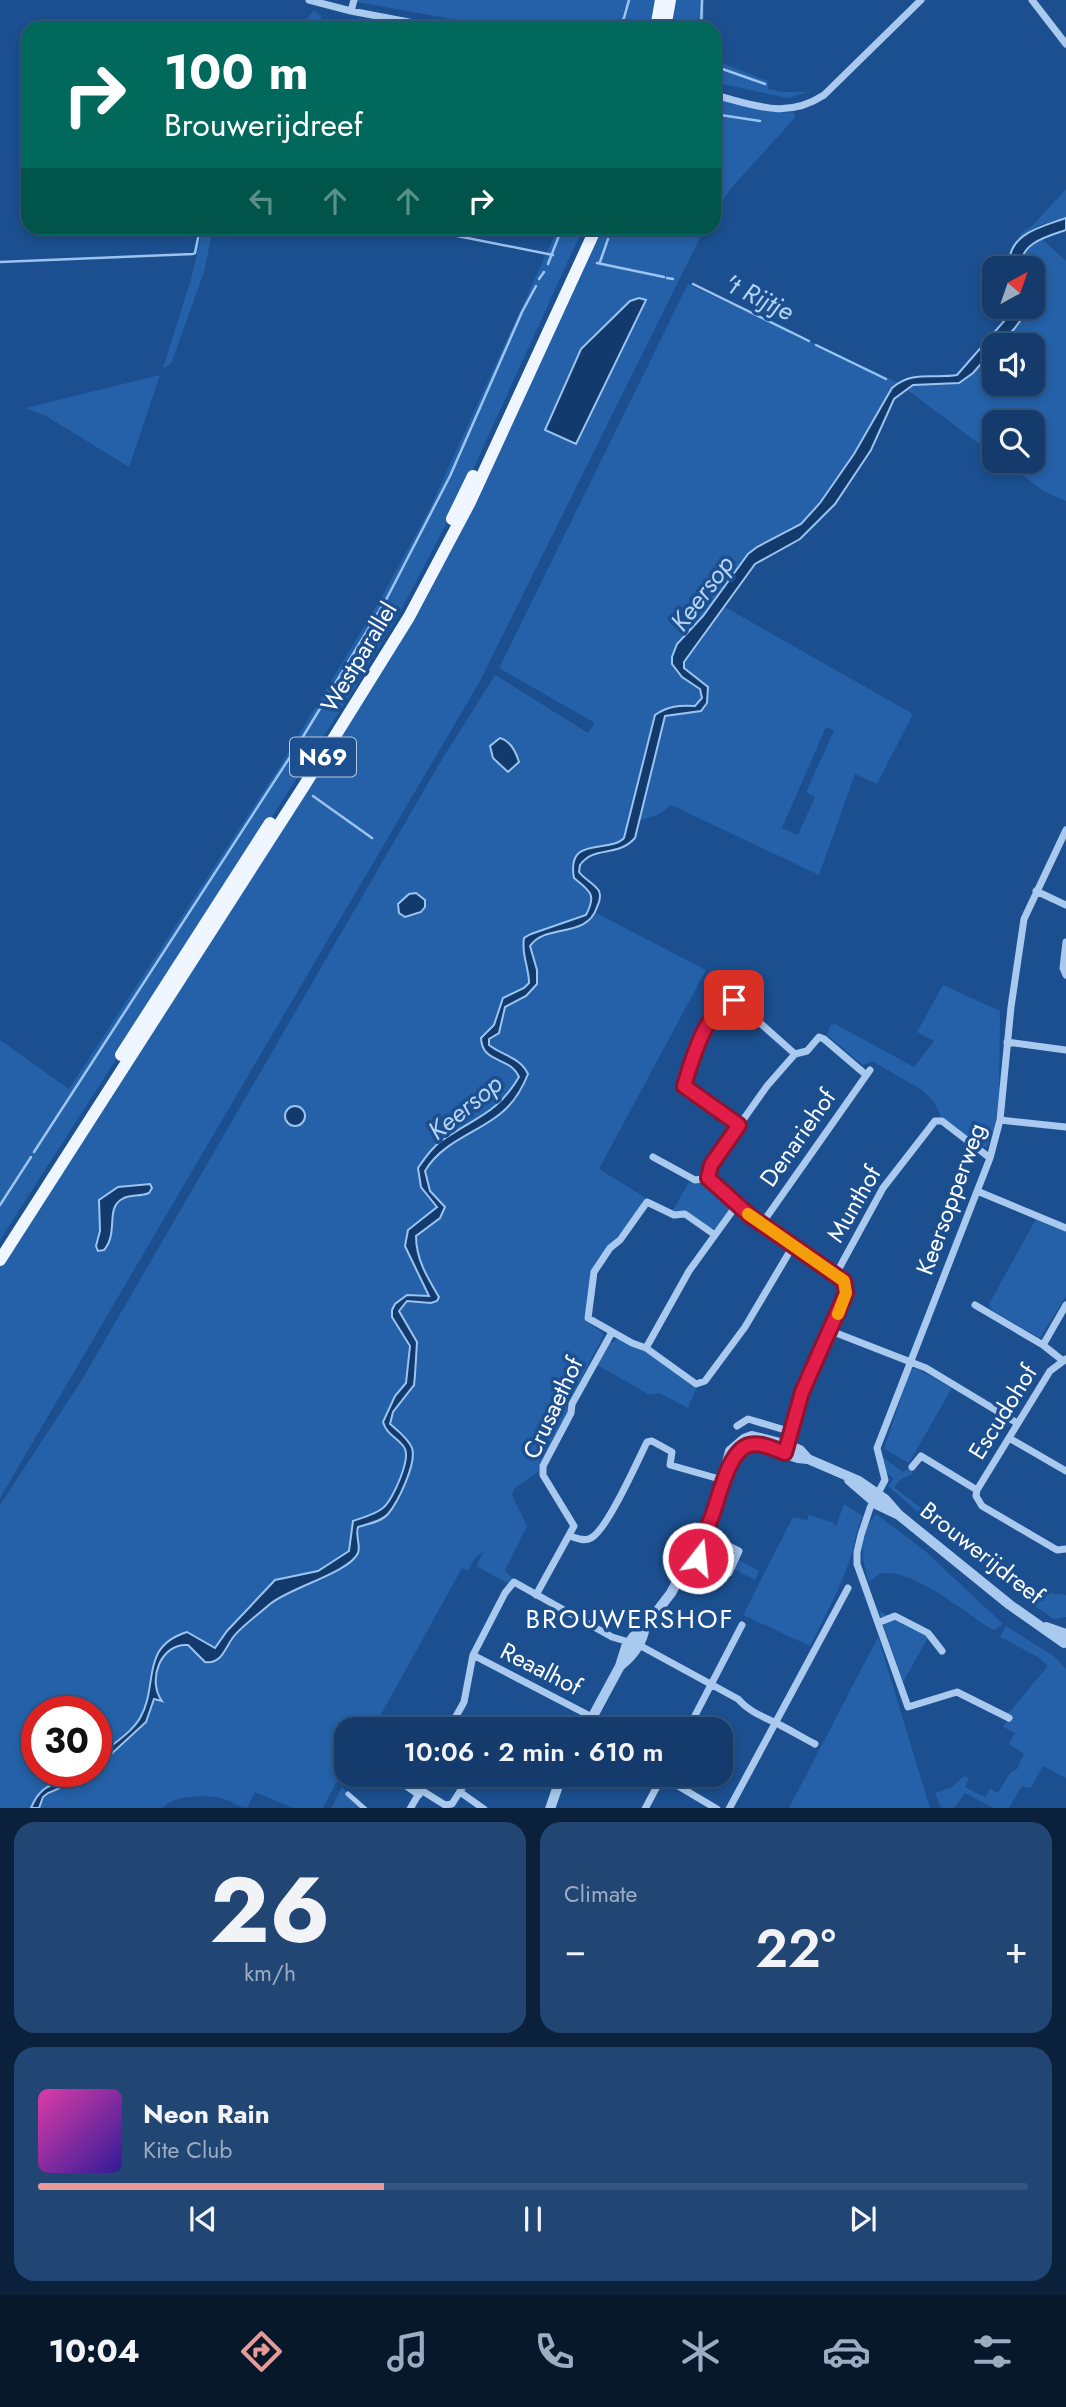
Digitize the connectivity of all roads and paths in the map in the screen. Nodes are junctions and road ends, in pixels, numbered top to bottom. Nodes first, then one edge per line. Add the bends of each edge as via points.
1 (309, 0) edge
2 (354, 0) edge
3 (661, 0) edge
4 (670, 0) edge
5 (921, 0) edge
6 (1032, 0) edge
7 (351, 11) junction
8 (403, 21) edge
9 (657, 21) edge
10 (666, 21) edge
11 (1066, 44) edge
12 (721, 97) edge
13 (584, 235) edge
14 (593, 235) edge
15 (1066, 830) edge
16 (1036, 891) junction
17 (1066, 905) edge
18 (1066, 942) edge
19 (1066, 975) edge
20 (1007, 1042) junction
21 (1066, 1050) edge
22 (795, 1054) junction
23 (937, 1110) dead end
24 (1000, 1120) junction
25 (935, 1121) junction
26 (739, 1125) junction
27 (1066, 1127) edge
28 (653, 1157) dead end
29 (990, 1158) junction
30 (708, 1178) junction
31 (977, 1191) junction
32 (736, 1206) junction
33 (761, 1225) junction
34 (1066, 1228) edge
35 (715, 1235) junction
36 (0, 1244) edge
37 (793, 1246) junction
38 (0, 1260) edge
39 (836, 1275) junction
40 (975, 1305) dead end
41 (1066, 1305) edge
42 (612, 1332) junction
43 (831, 1332) junction
44 (1043, 1345) junction
45 (646, 1348) junction
46 (1064, 1360) edge
47 (910, 1361) junction
48 (1017, 1423) junction
49 (737, 1426) dead end
50 (792, 1432) junction
51 (1009, 1438) junction
52 (787, 1449) junction
53 (912, 1467) dead end
54 (1066, 1471) edge
55 (723, 1480) junction
56 (977, 1490) junction
57 (875, 1497) junction
58 (704, 1533) junction
59 (569, 1536) junction
60 (1066, 1549) edge
61 (693, 1555) junction
62 (848, 1588) dead end
63 (536, 1595) junction
64 (880, 1622) junction
65 (742, 1625) dead end
66 (1065, 1639) edge
67 (634, 1644) junction
68 (942, 1651) dead end
69 (473, 1655) junction
70 (1066, 1655) edge
71 (710, 1685) junction
72 (456, 1717) edge
73 (592, 1717) joint
74 (694, 1717) edge
75 (1009, 1718) dead end
76 (777, 1723) junction
77 (815, 1744) dead end
78 (408, 1787) edge
79 (463, 1787) edge
80 (557, 1787) edge
81 (655, 1787) edge
82 (681, 1787) edge
83 (460, 1792) junction
84 (348, 1794) dead end
85 (419, 1795) junction
86 (450, 1806) edge
87 (365, 1808) edge
88 (410, 1808) edge
89 (484, 1808) edge
90 (550, 1808) edge
91 (645, 1808) edge
92 (716, 1808) edge
93 (729, 1808) edge

1 - 7 street
2 - 7 street
3 - 9 main road
4 - 10 main road
5 - 12 street via 824,95 798,108 778,109
6 - 11 street
7 - 8 street
13 - 36 main road, Westparallel / N69 via 489,443 403,613
14 - 38 main road, Westparallel / N69 via 470,502 409,617
15 - 16 street, Keersopperweg
16 - 17 street
16 - 20 street, Keersopperweg via 1024,919
18 - 19 street
20 - 21 street
20 - 24 street, Keersopperweg
22 - 26 street
22 - 26 street via 734,1000 704,1028 684,1086
22 - 33 street, Denariehof via 824,1038 868,1072
23 - 25 street
24 - 27 street
24 - 29 street, Keersopperweg
25 - 29 street via 942,1121
25 - 39 street, Munthof via 889,1179
26 - 30 street via 711,1165
28 - 30 street via 695,1180
29 - 31 street, Keersopperweg
30 - 32 street
31 - 34 street
31 - 47 street, Keersopperweg
32 - 33 street
32 - 35 street
33 - 37 street
35 - 42 street via 685,1214 674,1215 647,1202 594,1272 588,1318
35 - 45 street
37 - 39 street
37 - 45 street via 705,1381 696,1384
39 - 43 street, Munthof via 844,1281 846,1293
40 - 44 street
41 - 44 street
42 - 45 street
42 - 59 street, Crusaethof via 543,1466 543,1475 574,1526
43 - 47 street
43 - 50 street, Munthof via 802,1392
44 - 46 street
46 - 48 street, Escudohof via 1050,1371
47 - 48 street
47 - 57 street, Keersopperweg via 877,1448 885,1480
48 - 51 street, Escudohof
49 - 50 street via 748,1419
50 - 52 street, Munthof
51 - 54 street
51 - 56 street, Escudohof
52 - 55 street, Brouwerijdreef via 748,1446 739,1451
52 - 57 street, Brouwerijdreef via 846,1477
53 - 56 street via 921,1456
55 - 58 street, Brouwerijdreef
55 - 59 street via 670,1465 672,1452 652,1441 604,1525 592,1538
56 - 60 street via 982,1506 1057,1550
57 - 64 street, Keersopperweg via 857,1552
57 - 66 street, Brouwerijdreef via 1010,1605
58 - 61 street, Brouwerijdreef
58 - 61 street via 739,1551 729,1573
59 - 63 street
61 - 67 street, Brouwerijdreef
62 - 76 street
63 - 67 street via 611,1637
63 - 69 street via 514,1582
64 - 68 street via 895,1616 928,1633
64 - 75 street, Keersopperweg via 908,1707 957,1692
65 - 71 street
66 - 70 street
67 - 71 street
67 - 73 street, Brouwerijdreef via 632,1656 620,1666
69 - 72 street via 464,1702
69 - 73 street, Reaalhof
71 - 74 street
71 - 76 street
76 - 77 street
76 - 93 street
78 - 85 street
79 - 83 street
80 - 90 street
81 - 91 street
82 - 92 street
83 - 86 street
83 - 89 street
84 - 87 street
85 - 86 street via 421,1790
85 - 88 street

